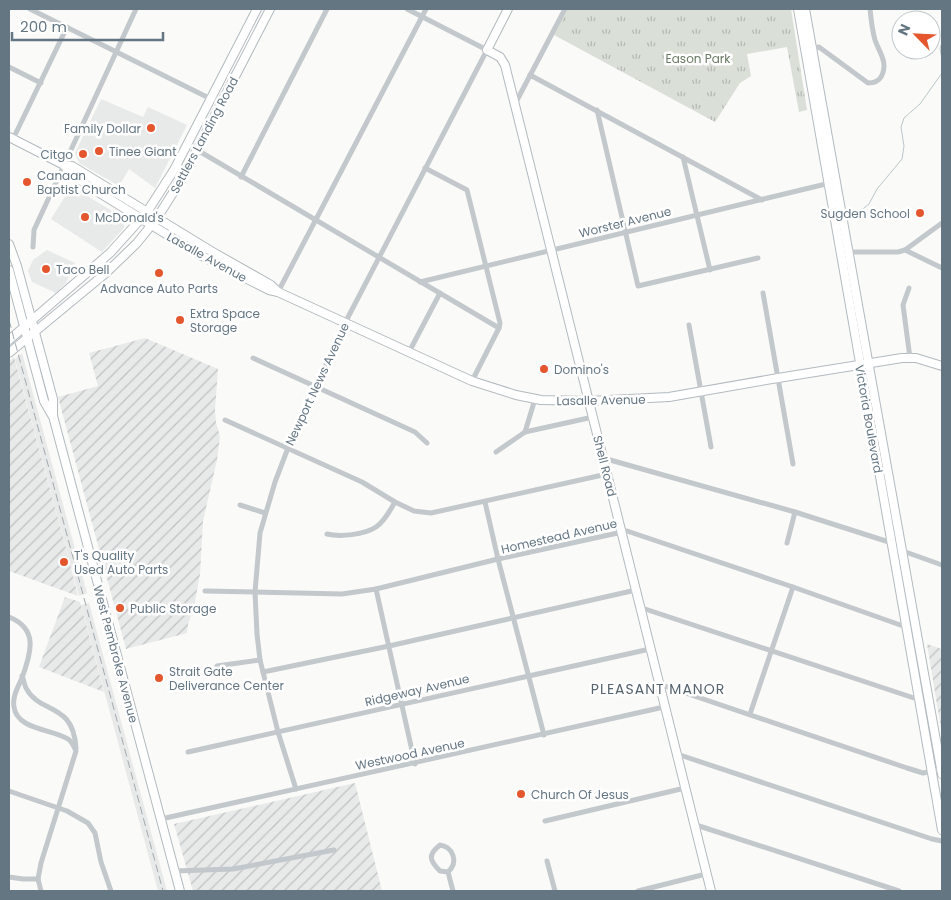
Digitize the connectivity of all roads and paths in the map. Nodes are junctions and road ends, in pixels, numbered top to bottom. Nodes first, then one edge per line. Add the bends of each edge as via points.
1 (30, 9) edge
2 (136, 9) edge
3 (257, 9) edge
4 (270, 9) edge
5 (327, 9) edge
6 (406, 9) edge
7 (426, 9) edge
8 (508, 9) edge
9 (565, 9) edge
10 (798, 9) edge
11 (805, 9) edge
12 (870, 9) edge
13 (422, 17) junction
14 (67, 27) junction
15 (487, 50) junction
16 (809, 50) junction
17 (117, 52) junction
18 (9, 67) edge
19 (530, 75) junction
20 (41, 82) junction
21 (210, 99) junction
22 (515, 104) junction
23 (597, 110) junction
24 (11, 138) edge
25 (187, 144) junction
26 (197, 150) junction
27 (682, 157) junction
28 (64, 165) junction
29 (425, 168) junction
30 (241, 177) junction
31 (832, 182) junction
32 (762, 200) junction
33 (147, 212) junction
34 (696, 214) junction
35 (157, 218) junction
36 (141, 219) junction
37 (316, 221) junction
38 (942, 224) edge
39 (152, 226) junction
40 (626, 232) junction
41 (9, 244) edge
42 (32, 247) dead end
43 (551, 250) junction
44 (905, 250) junction
45 (840, 252) junction
46 (850, 252) junction
47 (379, 258) junction
48 (758, 258) dead end
49 (486, 265) junction
50 (942, 268) edge
51 (9, 270) edge
52 (710, 270) junction
53 (420, 282) junction
54 (909, 288) dead end
55 (278, 292) junction
56 (440, 293) junction
57 (763, 293) dead end
58 (32, 321) junction
59 (345, 323) junction
60 (689, 325) dead end
61 (24, 328) junction
62 (499, 328) junction
63 (34, 331) junction
64 (27, 338) junction
65 (9, 340) edge
66 (409, 352) junction
67 (9, 353) edge
68 (253, 358) dead end
69 (910, 358) junction
70 (869, 364) junction
71 (860, 365) junction
72 (942, 366) edge
73 (778, 378) junction
74 (472, 381) junction
75 (316, 386) junction
76 (701, 392) junction
77 (535, 398) junction
78 (589, 402) junction
79 (53, 416) junction
80 (593, 417) junction
81 (225, 420) dead end
82 (525, 432) junction
83 (427, 443) dead end
84 (711, 447) dead end
85 (288, 448) junction
86 (496, 452) dead end
87 (603, 458) junction
88 (793, 464) dead end
89 (607, 474) junction
90 (395, 502) junction
91 (485, 502) junction
92 (240, 506) dead end
93 (795, 512) junction
94 (265, 513) junction
95 (621, 532) junction
96 (327, 534) dead end
97 (891, 542) junction
98 (787, 543) dead end
99 (902, 552) junction
100 (498, 559) junction
101 (942, 565) edge
102 (793, 587) junction
103 (376, 589) junction
104 (636, 590) junction
105 (205, 591) dead end
106 (255, 592) junction
107 (639, 606) junction
108 (9, 617) edge
109 (514, 617) junction
110 (906, 627) junction
111 (389, 646) junction
112 (650, 649) junction
113 (772, 651) junction
114 (260, 660) junction
115 (217, 666) dead end
116 (263, 672) junction
117 (529, 675) junction
118 (22, 676) junction
119 (659, 684) junction
120 (920, 700) junction
121 (401, 704) junction
122 (664, 707) junction
123 (750, 714) junction
124 (278, 732) junction
125 (544, 734) junction
126 (76, 751) junction
127 (188, 752) dead end
128 (676, 754) junction
129 (415, 764) junction
130 (932, 771) junction
131 (942, 771) edge
132 (685, 788) junction
133 (296, 789) junction
134 (9, 791) edge
135 (58, 808) junction
136 (161, 820) junction
137 (545, 821) dead end
138 (693, 824) junction
139 (942, 830) edge
140 (942, 841) edge
141 (334, 850) dead end
142 (547, 860) dead end
143 (174, 871) junction
144 (448, 872) junction
145 (706, 874) junction
146 (9, 877) edge
147 (38, 879) junction
148 (41, 891) edge
149 (111, 891) edge
150 (180, 891) edge
151 (453, 891) edge
152 (554, 891) edge
153 (638, 891) edge
154 (711, 891) edge
155 (899, 891) edge

1 - 14 street
2 - 17 street
3 - 21 main road, Settlers Landing Road
4 - 26 main road, Settlers Landing Road
5 - 30 street
6 - 13 street
7 - 13 street
8 - 15 main road, Newport News Avenue
9 - 19 street
10 - 16 main road, Victoria Boulevard
11 - 16 main road, Victoria Boulevard
12 - 16 street via 875,40 884,59 879,80 868,83 818,47
13 - 15 street
13 - 37 street
14 - 17 street
14 - 20 street
15 - 22 main road, Shell Road via 502,59
15 - 29 street, Newport News Avenue
16 - 31 main road, Victoria Boulevard
17 - 21 street
17 - 28 street
18 - 20 street
19 - 22 street
19 - 23 street
20 - 24 street
21 - 25 main road, Settlers Landing Road
22 - 43 main road, Shell Road
23 - 27 street
23 - 40 street
24 - 28 main road, Lasalle Avenue
25 - 26 street
25 - 33 main road, Settlers Landing Road
26 - 30 street
26 - 35 main road, Settlers Landing Road
27 - 32 street
27 - 34 street
28 - 33 main road, Lasalle Avenue via 72,166
28 - 36 main road, Lasalle Avenue via 90,187
28 - 42 street via 34,230
29 - 47 street, Newport News Avenue
29 - 49 street via 467,190
30 - 37 street
31 - 32 street, Worster Avenue
31 - 45 main road, Victoria Boulevard
31 - 46 main road, Victoria Boulevard
32 - 34 street, Worster Avenue
33 - 35 main road, Lasalle Avenue
33 - 36 main road, Settlers Landing Road
34 - 40 street, Worster Avenue
34 - 52 street
35 - 39 main road, Settlers Landing Road
35 - 55 main road, Lasalle Avenue
36 - 39 main road, Lasalle Avenue
36 - 58 main road, Settlers Landing Road via 110,253
37 - 47 street
37 - 55 street
38 - 44 street
39 - 55 main road, Lasalle Avenue via 224,269
39 - 63 main road, Settlers Landing Road via 106,273
40 - 43 street, Worster Avenue
40 - 52 street via 638,286
41 - 58 main road, West Pembroke Avenue
43 - 49 street, Worster Avenue
43 - 78 main road, Shell Road
44 - 46 street
44 - 50 street
45 - 46 street
45 - 71 main road, Victoria Boulevard
46 - 70 main road, Victoria Boulevard
47 - 53 street
47 - 59 street, Newport News Avenue
48 - 52 street
49 - 53 street, Worster Avenue
49 - 62 street
51 - 61 main road, West Pembroke Avenue
53 - 56 street
54 - 69 street via 903,305
55 - 59 main road, Lasalle Avenue
56 - 62 street
56 - 66 street
57 - 73 street
58 - 61 main road, Settlers Landing Road
58 - 63 main road, West Pembroke Avenue
59 - 66 main road, Lasalle Avenue
59 - 75 street, Newport News Avenue
60 - 76 street
61 - 64 main road, West Pembroke Avenue
61 - 65 main road, Settlers Landing Road
62 - 74 street
63 - 64 main road, Settlers Landing Road
63 - 79 main road, West Pembroke Avenue via 53,400
64 - 67 main road, Settlers Landing Road
64 - 79 main road, West Pembroke Avenue via 44,401
66 - 74 main road, Lasalle Avenue
68 - 75 street
69 - 70 main road, Lasalle Avenue
69 - 72 main road, Lasalle Avenue
70 - 71 main road, Lasalle Avenue
70 - 99 main road, Victoria Boulevard
71 - 73 main road, Lasalle Avenue
71 - 97 main road, Victoria Boulevard
73 - 76 main road, Lasalle Avenue
73 - 88 street
74 - 77 main road, Lasalle Avenue
75 - 83 street via 415,432
75 - 85 street, Newport News Avenue
76 - 78 main road, Lasalle Avenue
76 - 84 street
77 - 78 main road, Lasalle Avenue
77 - 82 street
78 - 80 main road, Shell Road
79 - 136 main road, West Pembroke Avenue
80 - 82 street
80 - 87 main road, Shell Road
81 - 85 street
82 - 86 street
85 - 90 street via 362,482
85 - 94 street, Newport News Avenue
87 - 89 main road, Shell Road
87 - 93 street
89 - 91 street
89 - 95 main road, Shell Road
90 - 91 street via 414,512 431,513
90 - 96 street via 383,520 371,530 342,536
91 - 100 street
92 - 94 street
93 - 97 street
93 - 98 street
94 - 106 street, Newport News Avenue
95 - 100 street, Homestead Avenue
95 - 102 street, Homestead Avenue
95 - 104 main road, Shell Road
97 - 99 street
97 - 110 main road, Victoria Boulevard
99 - 101 street
99 - 131 main road, Victoria Boulevard
100 - 103 street, Homestead Avenue
100 - 109 street
102 - 110 street, Homestead Avenue
102 - 113 street
103 - 106 street, Homestead Avenue via 342,594
103 - 111 street
104 - 107 main road, Shell Road
104 - 109 street
105 - 106 street, Homestead Avenue
106 - 114 street, Newport News Avenue
107 - 112 main road, Shell Road
107 - 113 street
108 - 118 street via 19,621 30,637 30,651
109 - 111 street
109 - 117 street
110 - 120 main road, Victoria Boulevard
111 - 116 street
111 - 121 street
112 - 117 street, Ridgeway Avenue
112 - 119 main road, Shell Road
113 - 120 street
113 - 123 street
114 - 115 street
114 - 116 street, Newport News Avenue
116 - 124 street, Newport News Avenue
117 - 121 street, Ridgeway Avenue
117 - 125 street
118 - 126 street via 26,689 39,702 69,721 76,737
118 - 126 street via 15,696 14,708 18,717 37,728 60,734 70,740
119 - 122 main road, Shell Road
119 - 123 street
120 - 130 main road, Victoria Boulevard
121 - 124 street, Ridgeway Avenue
121 - 129 street
122 - 125 street, Westwood Avenue
122 - 128 main road, Shell Road
123 - 130 street via 907,768
124 - 127 street, Ridgeway Avenue
124 - 133 street, Newport News Avenue
125 - 129 street, Westwood Avenue
126 - 135 street
128 - 132 main road, Shell Road
128 - 140 street
129 - 133 street, Westwood Avenue
130 - 131 street
130 - 139 main road, Victoria Boulevard
132 - 137 street
132 - 138 main road, Shell Road
133 - 136 street, Westwood Avenue
134 - 135 street
135 - 147 street
135 - 149 street via 77,816 94,833
136 - 143 main road, West Pembroke Avenue
138 - 145 main road, Shell Road
138 - 155 street
141 - 143 street via 233,870
142 - 152 street
143 - 150 main road, West Pembroke Avenue
144 - 144 street via 440,871 433,864 432,852 440,845 452,851 454,860
144 - 151 street
145 - 153 street
145 - 154 main road, Shell Road
146 - 147 street
147 - 148 street

